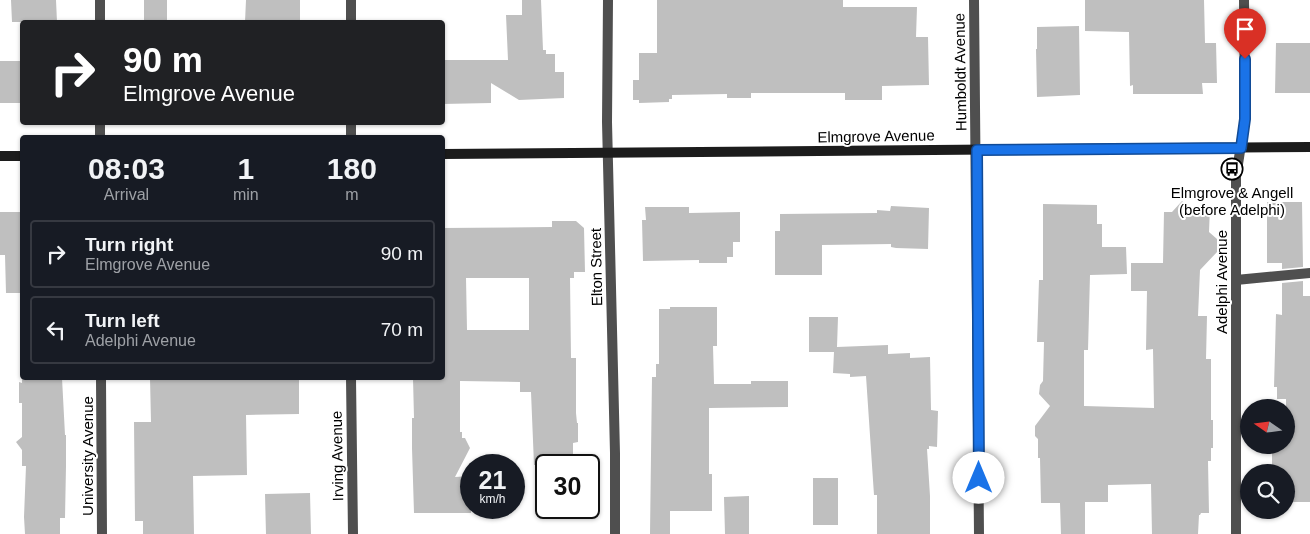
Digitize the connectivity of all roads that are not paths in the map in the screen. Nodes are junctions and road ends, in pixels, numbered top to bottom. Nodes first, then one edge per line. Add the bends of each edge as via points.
1 (100, 0) edge
2 (351, 0) edge
3 (608, 0) edge
4 (974, 0) edge
5 (1244, 0) edge
6 (100, 20) edge
7 (351, 20) edge
8 (1310, 147) edge
9 (1241, 148) junction
10 (977, 150) junction
11 (608, 152) junction
12 (445, 154) edge
13 (0, 156) edge
14 (20, 156) edge
15 (1310, 273) edge
16 (1236, 280) junction
17 (101, 380) edge
18 (351, 380) edge
19 (102, 534) edge
20 (353, 534) edge
21 (615, 534) edge
22 (979, 534) edge
23 (1236, 534) edge

1 - 6 street
2 - 7 street
3 - 11 street, Elton Street
4 - 10 street, Humboldt Avenue
5 - 9 street, Adelphi Avenue via 1245,119
8 - 9 street, Elmgrove Avenue
9 - 10 street, Elmgrove Avenue
9 - 16 street, Adelphi Avenue via 1236,177
10 - 11 street, Elmgrove Avenue
10 - 22 street, Humboldt Avenue
11 - 12 street, Elmgrove Avenue
11 - 21 street, Elton Street
13 - 14 street
15 - 16 street
16 - 23 street, Adelphi Avenue
17 - 19 street, University Avenue
18 - 20 street, Irving Avenue

